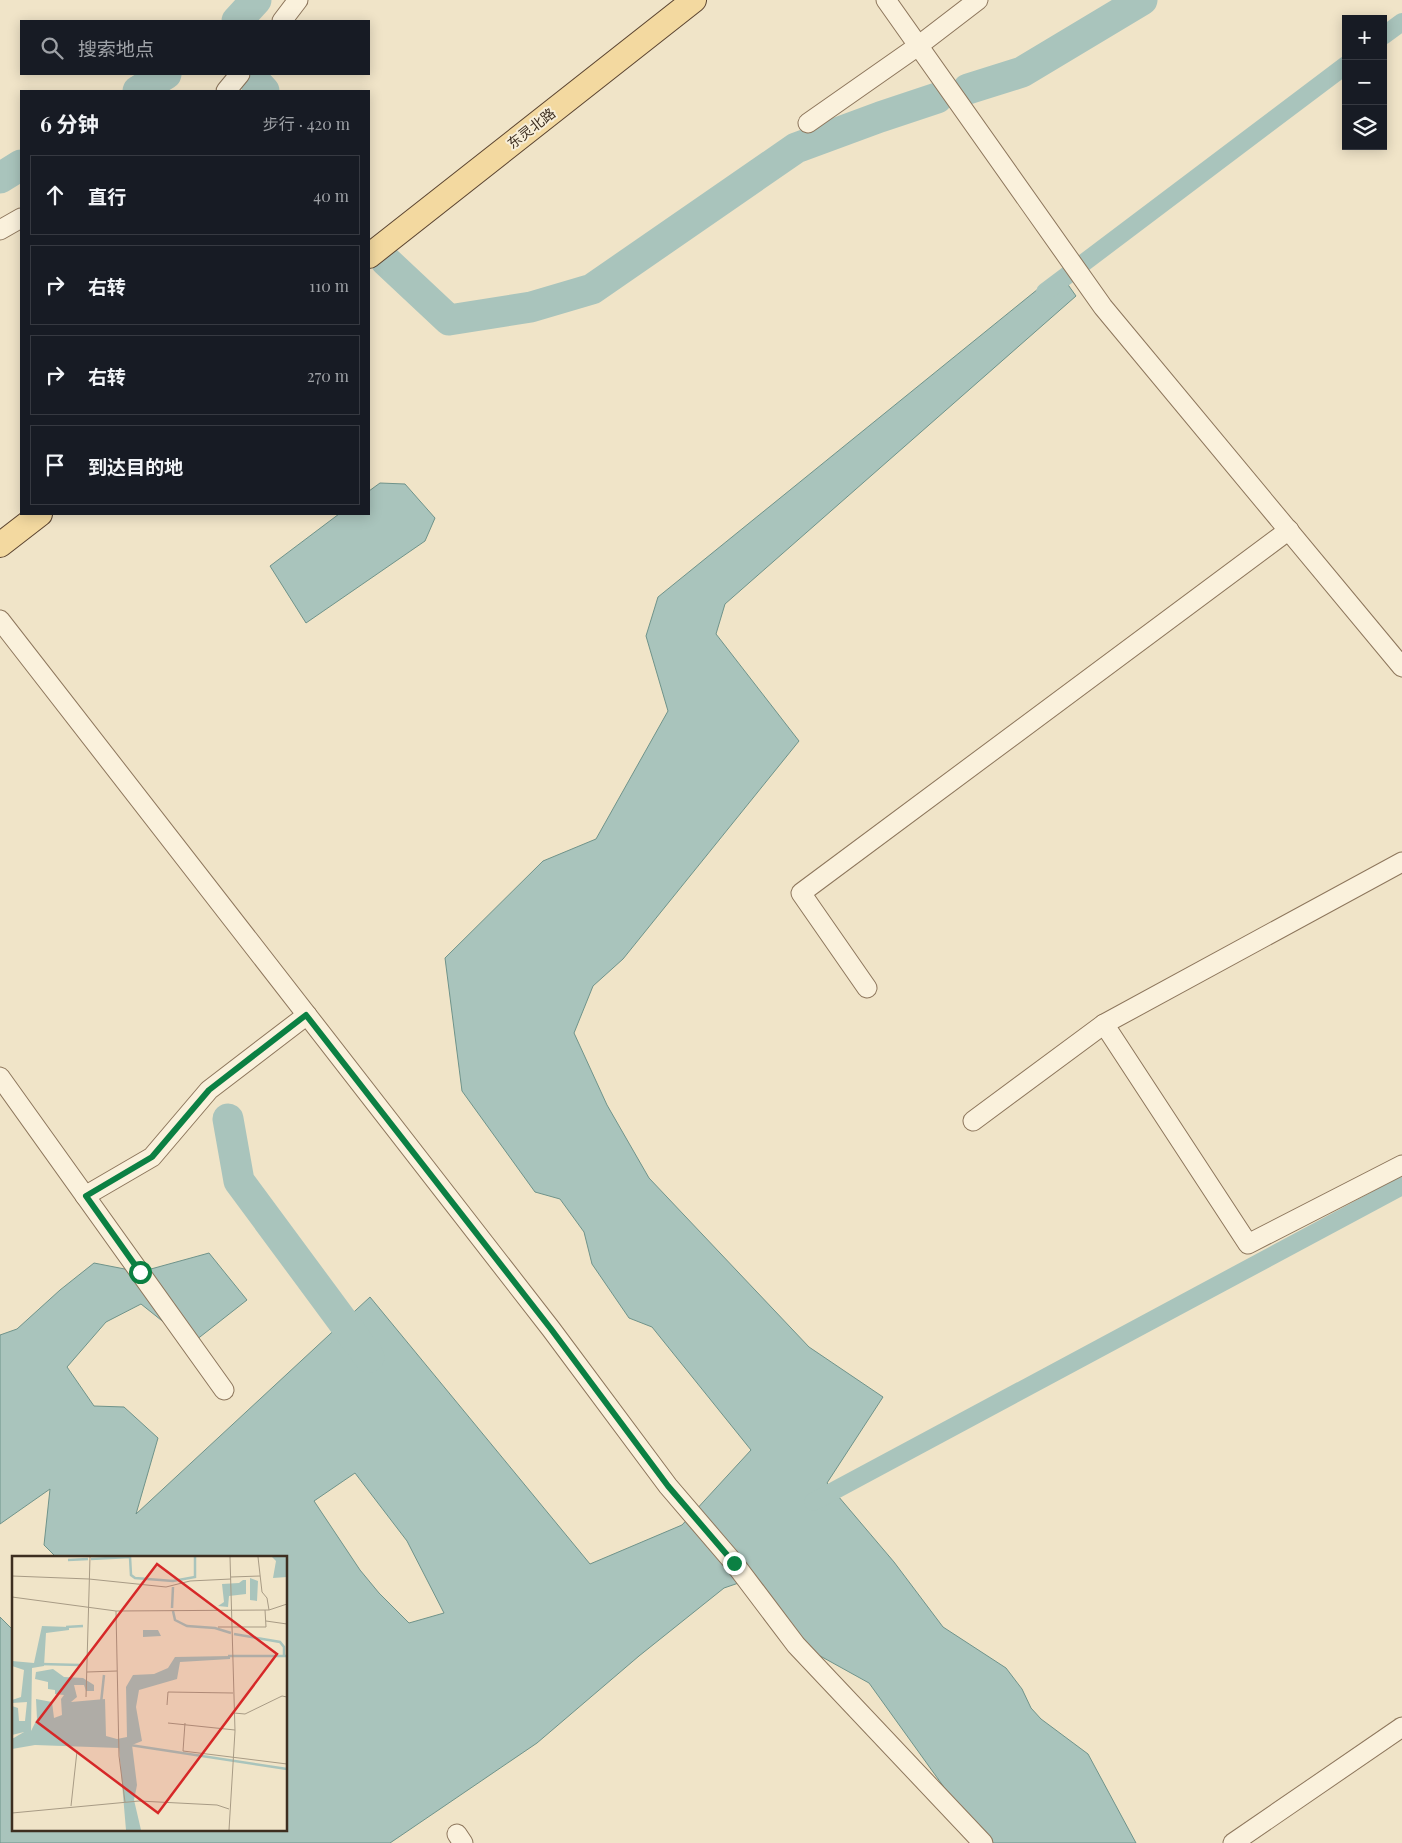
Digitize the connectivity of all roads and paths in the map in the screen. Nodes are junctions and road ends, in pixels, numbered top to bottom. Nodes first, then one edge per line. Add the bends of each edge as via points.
1 (298, 0) edge
2 (694, 0) edge
3 (886, 0) edge
4 (978, 0) edge
5 (283, 20) edge
6 (918, 46) junction
7 (239, 75) edge
8 (227, 90) edge
9 (808, 123) dead end
10 (20, 219) edge
11 (0, 230) edge
12 (370, 255) edge
13 (39, 515) edge
14 (1289, 530) junction
15 (0, 546) edge
16 (0, 620) edge
17 (1402, 667) edge
18 (1402, 862) edge
19 (866, 988) dead end
20 (306, 1015) junction
21 (1104, 1024) junction
22 (0, 1077) edge
23 (973, 1121) dead end
24 (1402, 1165) edge
25 (86, 1196) junction
26 (224, 1390) dead end
27 (1402, 1727) edge
28 (983, 1843) edge
29 (1233, 1843) edge

1 - 5 street
2 - 12 main road, 东灵北路
3 - 6 street
4 - 6 street
6 - 9 street
6 - 14 street via 1104,307
7 - 8 street
10 - 11 street
13 - 15 main road
14 - 17 street
14 - 19 street via 801,892
16 - 20 street
18 - 21 street
20 - 25 street via 209,1090 152,1157
20 - 28 street via 551,1329 668,1486 734,1563 796,1645
21 - 23 street
21 - 24 street via 1248,1244
22 - 25 street
25 - 26 street
27 - 29 street

